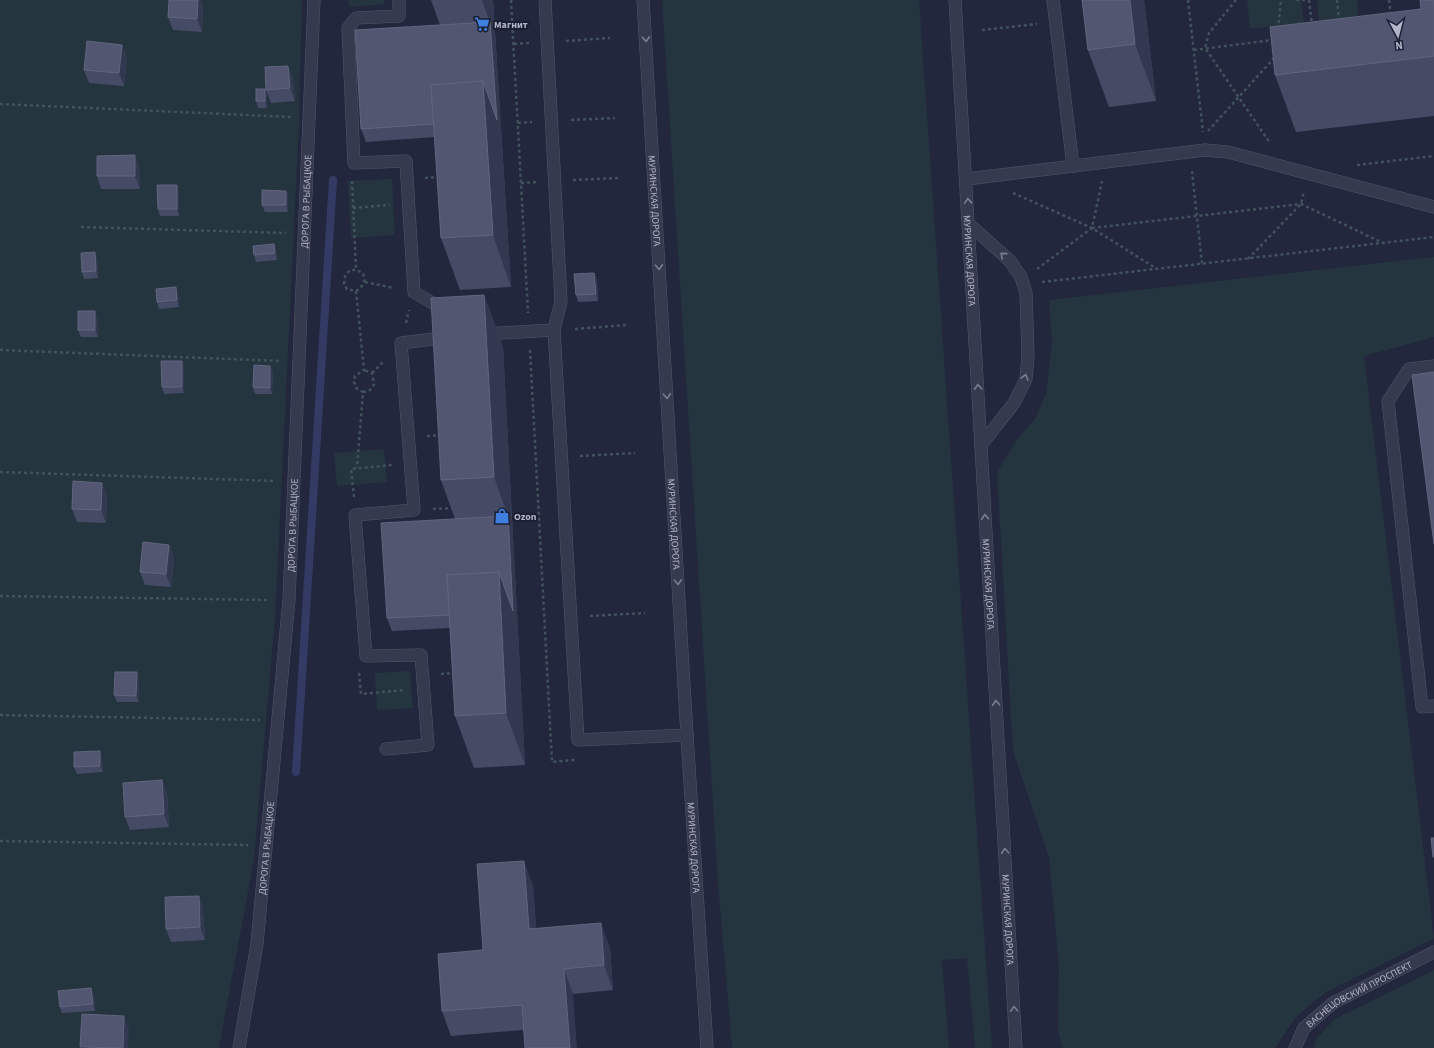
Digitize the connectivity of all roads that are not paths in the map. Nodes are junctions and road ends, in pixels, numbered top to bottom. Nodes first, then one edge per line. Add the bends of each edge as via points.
1 (314, 0) edge
2 (399, 0) edge
3 (545, 0) edge
4 (643, 0) edge
5 (955, 0) edge
6 (1053, 0) edge
7 (1073, 166) junction
8 (967, 179) junction
9 (1434, 207) edge
10 (969, 224) junction
11 (454, 316) edge
12 (554, 330) junction
13 (1434, 366) edge
14 (981, 445) junction
15 (1434, 706) edge
16 (686, 735) junction
17 (386, 749) dead end
18 (1434, 952) edge
19 (239, 1048) edge
20 (707, 1048) edge
21 (1016, 1048) edge
22 (1295, 1048) edge

1 - 19 street, ДОРОГА В РЫБАЦКОЕ via 290,600 258,944
2 - 11 street via 399,16 356,18 348,28 354,163 406,161 414,292
3 - 12 street via 561,301
4 -> 16 street, МУРИНСКАЯ ДОРОГА
5 - 8 street, МУРИНСКАЯ ДОРОГА
6 - 7 street
7 - 8 street
7 - 9 street via 1205,150 1228,152
10 -> 8 street, МУРИНСКАЯ ДОРОГА
14 -> 10 street, МУРИНСКАЯ ДОРОГА
14 -> 10 street via 1014,403 1026,378 1026,293 1021,277 1010,261
12 - 16 street via 578,740
12 - 17 street via 467,335 401,343 414,510 355,515 366,656 420,655 428,745
13 - 15 street via 1409,369 1388,401 1422,707
21 -> 14 street, МУРИНСКАЯ ДОРОГА
16 - 20 street, МУРИНСКАЯ ДОРОГА
18 - 22 street, ВАСНЕЦОВСКИЙ ПРОСПЕКТ via 1333,1002 1304,1028

